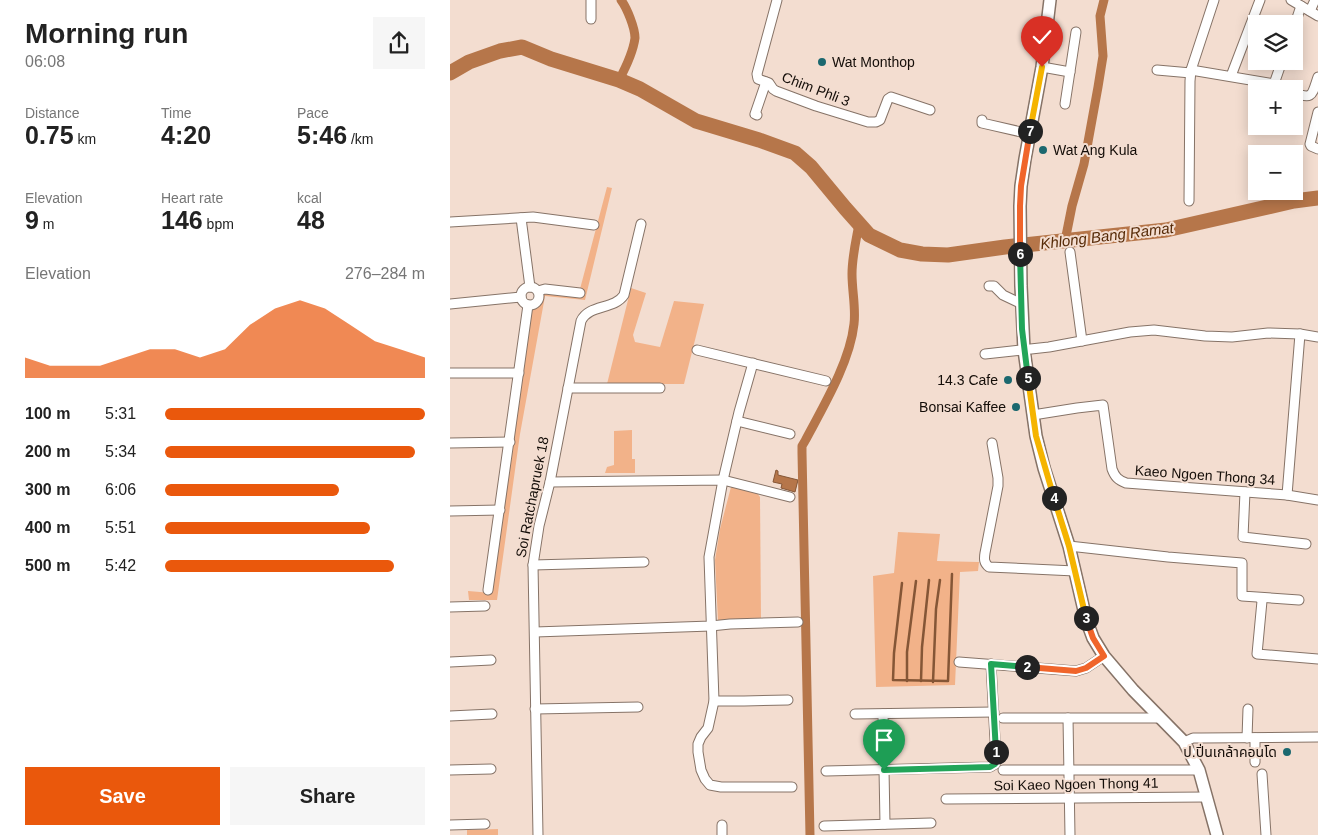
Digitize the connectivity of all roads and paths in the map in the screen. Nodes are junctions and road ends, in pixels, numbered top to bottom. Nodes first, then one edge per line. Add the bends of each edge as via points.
1 (591, 0) edge
2 (777, 0) edge
3 (1050, 0) edge
4 (1214, 0) edge
5 (1260, 0) edge
6 (1292, 0) edge
7 (1315, 0) edge
8 (1301, 6) junction
9 (1310, 11) junction
10 (1298, 15) edge
11 (1318, 16) edge
12 (591, 19) dead end
13 (1076, 32) dead end
14 (1042, 67) junction
15 (1157, 70) dead end
16 (1070, 72) junction
17 (1191, 72) junction
18 (1231, 76) junction
19 (1318, 77) edge
20 (1248, 80) edge
21 (766, 82) junction
22 (1303, 96) edge
23 (1065, 104) dead end
24 (1316, 109) edge
25 (930, 110) dead end
26 (757, 115) dead end
27 (982, 120) dead end
28 (1030, 134) junction
29 (1318, 150) edge
30 (1189, 201) dead end
31 (521, 218) junction
32 (450, 222) edge
33 (641, 224) dead end
34 (594, 226) dead end
35 (1070, 252) dead end
36 (989, 286) dead end
37 (534, 289) junction
38 (580, 293) dead end
39 (521, 297) junction
40 (450, 304) edge
41 (1022, 304) junction
42 (528, 305) junction
43 (1300, 334) junction
44 (1318, 337) edge
45 (1082, 341) junction
46 (696, 350) dead end
47 (1024, 350) junction
48 (985, 354) dead end
49 (753, 363) junction
50 (450, 373) edge
51 (519, 373) junction
52 (826, 381) dead end
53 (568, 388) junction
54 (660, 388) dead end
55 (1034, 415) junction
56 (737, 421) junction
57 (790, 434) dead end
58 (510, 442) junction
59 (450, 443) edge
60 (992, 443) dead end
61 (723, 480) junction
62 (550, 482) junction
63 (1245, 492) junction
64 (1288, 495) junction
65 (790, 497) dead end
66 (1318, 500) edge
67 (500, 510) junction
68 (450, 511) edge
69 (1306, 544) dead end
70 (1069, 546) junction
71 (644, 562) dead end
72 (532, 565) junction
73 (1075, 571) junction
74 (488, 590) dead end
75 (1260, 598) junction
76 (1299, 600) dead end
77 (485, 606) dead end
78 (450, 607) edge
79 (798, 622) dead end
80 (711, 626) junction
81 (535, 632) junction
82 (1104, 656) junction
83 (1318, 658) edge
84 (491, 660) dead end
85 (450, 662) edge
86 (959, 662) dead end
87 (991, 664) junction
88 (788, 700) dead end
89 (714, 701) junction
90 (638, 707) dead end
91 (536, 708) junction
92 (1248, 710) dead end
93 (994, 712) junction
94 (492, 714) dead end
95 (855, 714) dead end
96 (883, 714) junction
97 (450, 716) edge
98 (1004, 718) dead end
99 (1068, 718) junction
100 (1160, 718) junction
101 (1251, 738) junction
102 (1318, 738) edge
103 (1184, 742) junction
104 (1255, 762) dead end
105 (491, 769) dead end
106 (450, 770) edge
107 (884, 770) junction
108 (1003, 770) dead end
109 (1069, 770) junction
110 (1198, 770) junction
111 (826, 771) dead end
112 (1262, 774) dead end
113 (792, 787) dead end
114 (1206, 797) junction
115 (1070, 798) junction
116 (946, 800) dead end
117 (932, 823) dead end
118 (485, 824) dead end
119 (885, 824) junction
120 (450, 825) edge
121 (722, 825) dead end
122 (824, 826) dead end
123 (538, 835) edge
124 (722, 835) edge
125 (1070, 835) edge
126 (1218, 835) edge
127 (1266, 835) edge

1 - 12 street
2 - 21 street, Chim Phli 3 via 757,74 758,79
3 - 14 street
4 - 17 street
5 - 18 street
6 - 8 street
7 - 9 street
8 - 9 street
8 - 10 street
9 - 11 street
13 - 16 street
14 - 16 street
14 - 28 street
15 - 17 street
16 - 23 street
17 - 18 street
17 - 30 street
18 - 20 street
19 - 22 street via 1312,93
21 - 25 street, Chim Phli 3 via 776,91 868,122 880,120 891,97
21 - 26 street
24 - 29 street via 1310,144
27 - 28 street via 982,123
28 - 41 street via 1020,206
31 - 32 street
31 - 34 street
31 - 37 street
33 - 53 street, Soi Ratchapruek 18 via 621,300 583,316
35 - 45 street
36 - 41 street
37 - 38 street
37 - 39 street via 524,289
37 - 42 street via 540,295 538,301
39 - 40 street
39 - 42 street
41 - 47 street
42 - 51 street
43 - 44 street
43 - 45 street via 1205,336 1154,330
43 - 64 street
45 - 47 street
46 - 49 street
47 - 48 street
47 - 55 street
49 - 52 street
49 - 56 street
50 - 51 street
51 - 58 street
53 - 54 street
53 - 62 street, Soi Ratchapruek 18
55 - 63 street, Kaeo Ngoen Thong 34 via 1103,405 1112,469 1117,479 1126,483
55 - 70 street via 1044,468
56 - 57 street
56 - 61 street
58 - 59 street
58 - 67 street
60 - 73 street via 998,486 985,553 986,565
61 - 62 street
61 - 65 street
61 - 80 street via 709,557
62 - 72 street, Soi Ratchapruek 18
63 - 64 street, Kaeo Ngoen Thong 34
63 - 69 street via 1243,537
64 - 66 street, Kaeo Ngoen Thong 34
67 - 68 street
67 - 74 street
70 - 73 street
70 - 75 street via 1242,563 1242,596
71 - 72 street
72 - 81 street, Soi Ratchapruek 18
73 - 82 street via 1086,619
75 - 76 street
75 - 83 street via 1258,654
77 - 78 street
79 - 80 street
80 - 81 street
80 - 89 street
81 - 91 street, Soi Ratchapruek 18
82 - 87 street via 1076,671
82 - 100 street
84 - 85 street
86 - 87 street
87 - 93 street
88 - 89 street
89 - 113 street via 708,728 698,744 705,780 710,785 721,787
90 - 91 street
91 - 123 street, Soi Ratchapruek 18
92 - 101 street
93 - 96 street
93 - 107 street via 996,759 990,767
94 - 97 street
95 - 96 street
96 - 107 street
98 - 99 street
99 - 100 street
99 - 109 street
100 - 103 street
101 - 102 street
101 - 103 street via 1193,738
101 - 104 street
103 - 110 street
105 - 106 street
107 - 111 street
107 - 119 street
108 - 109 street
109 - 110 street
109 - 115 street
110 - 114 street
112 - 127 street
114 - 115 street, Soi Kaeo Ngoen Thong 41
114 - 126 street
115 - 116 street, Soi Kaeo Ngoen Thong 41
115 - 125 street
117 - 119 street
118 - 120 street
119 - 122 street
121 - 124 street

